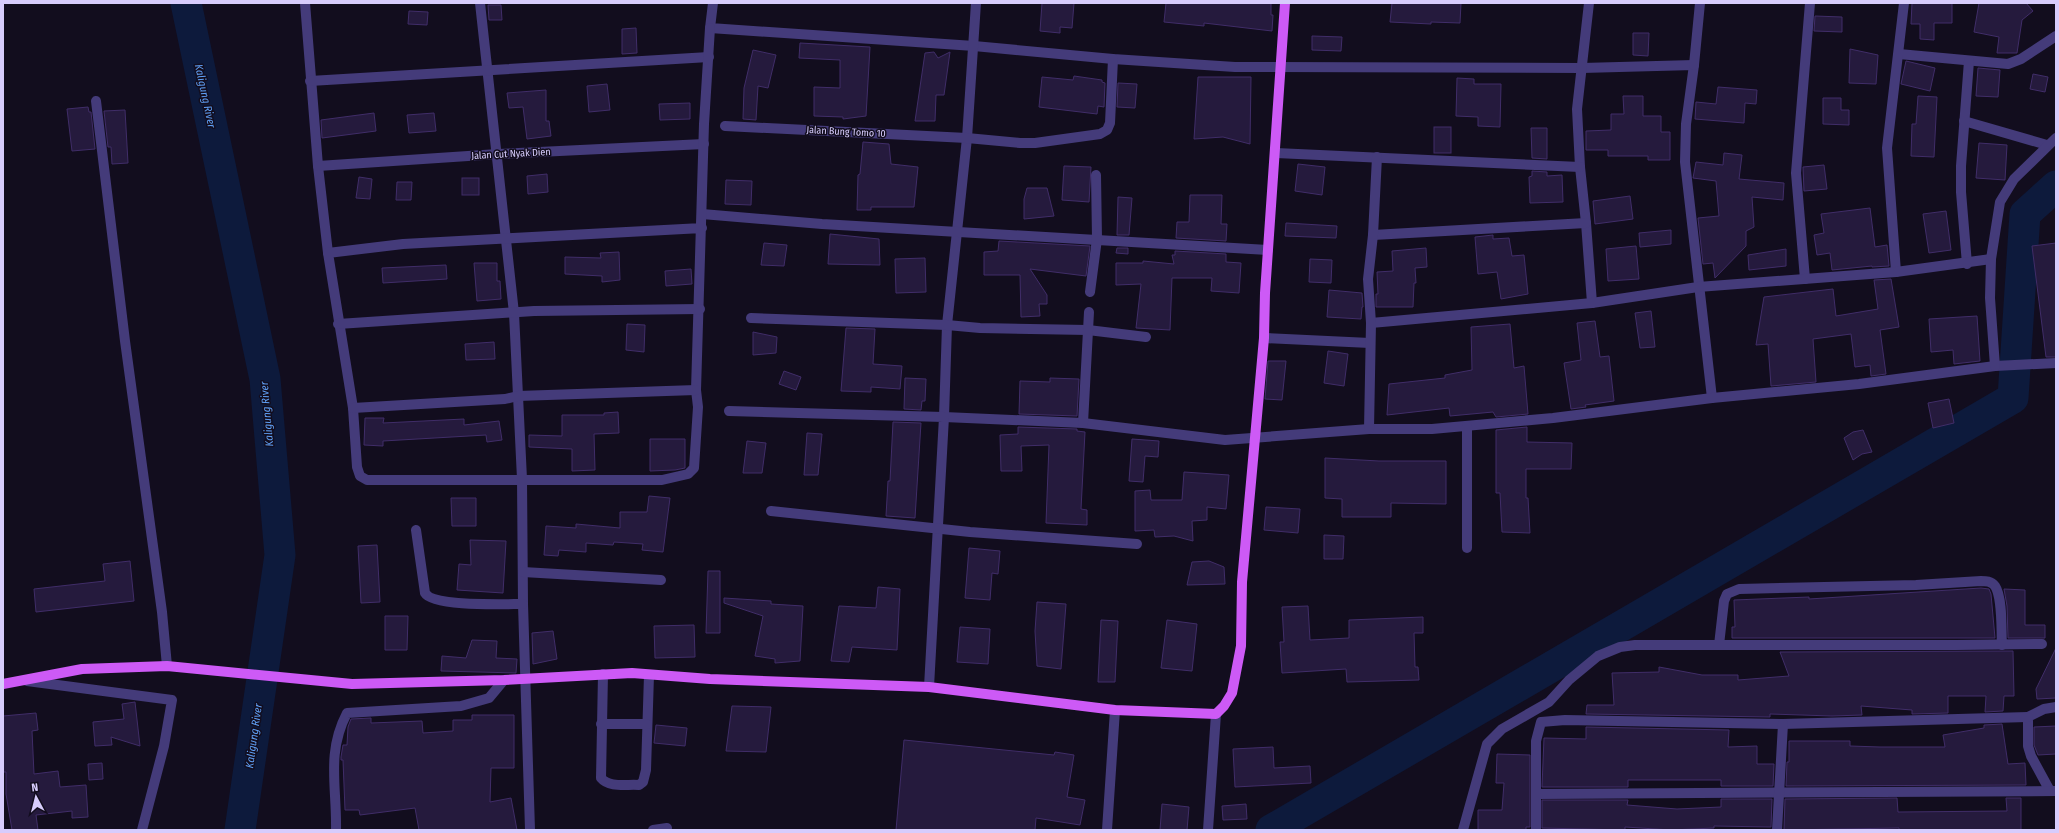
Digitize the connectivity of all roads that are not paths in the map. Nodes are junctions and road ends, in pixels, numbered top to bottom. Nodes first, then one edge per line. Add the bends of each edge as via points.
1 (305, 3) edge
2 (480, 3) edge
3 (713, 3) edge
4 (976, 3) edge
5 (1285, 3) edge
6 (1589, 3) edge
7 (1700, 3) edge
8 (1810, 3) edge
9 (1904, 3) edge
10 (710, 28) junction
11 (2056, 36) edge
12 (974, 46) junction
13 (1899, 54) junction
14 (709, 57) junction
15 (1113, 59) junction
16 (1969, 61) junction
17 (1694, 65) junction
18 (1282, 67) junction
19 (1582, 68) junction
20 (488, 71) junction
21 (310, 81) junction
22 (96, 101) dead end
23 (1964, 121) junction
24 (725, 126) dead end
25 (967, 138) junction
26 (2056, 138) edge
27 (704, 144) junction
28 (2047, 145) junction
29 (1276, 153) junction
30 (498, 154) junction
31 (1378, 157) junction
32 (318, 166) junction
33 (1580, 168) junction
34 (1096, 175) dead end
35 (702, 214) junction
36 (1586, 223) junction
37 (702, 228) junction
38 (958, 231) junction
39 (1373, 235) junction
40 (506, 239) junction
41 (1097, 239) junction
42 (1268, 250) junction
43 (328, 253) junction
44 (1992, 259) junction
45 (1967, 264) junction
46 (1896, 272) junction
47 (1805, 279) junction
48 (1698, 287) junction
49 (1090, 292) dead end
50 (1592, 303) junction
51 (700, 310) junction
52 (1089, 312) dead end
53 (514, 313) junction
54 (751, 318) dead end
55 (1371, 323) junction
56 (338, 324) junction
57 (947, 325) junction
58 (1088, 330) junction
59 (1146, 337) dead end
60 (1264, 338) junction
61 (1370, 343) junction
62 (2056, 363) edge
63 (1999, 366) junction
64 (696, 390) junction
65 (518, 396) junction
66 (1712, 398) junction
67 (353, 408) junction
68 (728, 411) dead end
69 (944, 417) junction
70 (1083, 423) junction
71 (1467, 426) junction
72 (1369, 429) junction
73 (1255, 437) junction
74 (522, 479) junction
75 (771, 511) dead end
76 (937, 529) junction
77 (416, 530) dead end
78 (1137, 544) dead end
79 (1467, 548) dead end
80 (523, 572) junction
81 (661, 580) dead end
82 (523, 604) junction
83 (2042, 644) dead end
84 (1719, 645) junction
85 (2002, 645) junction
86 (167, 666) junction
87 (603, 674) junction
88 (649, 675) junction
89 (526, 678) junction
90 (25, 680) junction
91 (504, 680) junction
92 (3, 684) edge
93 (929, 688) junction
94 (1549, 702) junction
95 (2056, 707) edge
96 (1116, 710) junction
97 (1216, 714) junction
98 (2028, 717) junction
99 (1541, 722) junction
100 (601, 724) junction
101 (647, 724) junction
102 (1783, 724) junction
103 (2053, 791) edge
104 (1780, 792) junction
105 (1536, 794) junction
106 (667, 828) dead end
107 (142, 830) edge
108 (336, 830) edge
109 (530, 830) edge
110 (653, 830) edge
111 (1107, 830) edge
112 (1208, 830) edge
113 (1463, 830) edge
114 (1536, 830) edge
115 (1777, 830) edge

1 - 21 street
2 - 20 street
3 - 10 street
4 - 12 street
5 - 18 main road
6 - 19 street
7 - 17 street
8 - 47 street via 1796,173
9 - 13 street
10 - 12 street
10 - 14 street
11 - 16 street via 2015,63
12 - 15 street
12 - 25 street
13 - 16 street
13 - 46 street via 1888,148
14 - 20 street
14 - 27 street
15 - 18 street via 1235,67
15 - 25 street, Jalan Bung Tomo 10 via 1110,123 1104,133 1035,143
16 - 23 street
17 - 19 street
17 - 48 street via 1686,124 1685,162
18 - 19 street
18 - 29 main road
19 - 33 street via 1577,109
20 - 21 street
20 - 30 street
21 - 32 street
22 - 86 street
23 - 28 street
23 - 45 street via 1961,192
24 - 25 street, Jalan Bung Tomo 10
25 - 38 street
26 - 28 street
27 - 30 street, Jalan Cut Nyak Dien
27 - 35 street
28 - 44 street via 2014,179 2000,202
29 - 31 street
29 - 42 main road
30 - 32 street, Jalan Cut Nyak Dien
30 - 40 street
31 - 33 street
31 - 39 street
32 - 43 street
33 - 36 street
34 - 41 street
35 - 37 street
35 - 38 street via 822,224
36 - 39 street
36 - 50 street
37 - 40 street
37 - 51 street
38 - 41 street
38 - 57 street
39 - 55 street via 1368,279
40 - 43 street via 403,244
40 - 53 street
41 - 42 street
41 - 49 street
42 - 60 main road
43 - 56 street
44 - 45 street
44 - 63 street via 1990,298
45 - 46 street
46 - 47 street
47 - 48 street
48 - 50 street
48 - 66 street
50 - 55 street
51 - 53 street
51 - 64 street
52 - 58 street
53 - 56 street
53 - 65 street
54 - 57 street
55 - 61 street
56 - 67 street
57 - 58 street
57 - 69 street
58 - 59 street
58 - 70 street
60 - 61 street
60 - 73 main road
61 - 72 street
62 - 63 street
63 - 66 street via 1858,384
64 - 65 street
64 - 74 street via 698,406 695,460 694,468 688,474 662,480
65 - 67 street via 505,399
65 - 74 street
66 - 71 street
67 - 74 street via 357,467 360,476 367,480
68 - 69 street
69 - 70 street
69 - 76 street
70 - 73 street via 1225,440
71 - 72 street
71 - 79 street
72 - 73 street
73 - 97 main road via 1242,582 1241,646 1232,692
74 - 80 street
75 - 76 street
76 - 78 street
76 - 93 street
77 - 82 street via 427,597 442,602
80 - 81 street
80 - 82 street
82 - 89 street
83 - 85 street
84 - 85 street
84 - 85 street via 1724,601 1727,594 1735,590 1981,581 1988,581 1996,587
84 - 94 street via 1630,645 1610,650 1598,656 1569,680
86 - 90 main road via 82,669
86 - 91 main road via 352,684
87 - 88 main road
87 - 89 main road
87 - 100 street
88 - 93 main road
88 - 101 street
89 - 91 main road
89 - 109 street
90 - 92 main road
90 - 107 street via 172,700 164,746
91 - 108 street via 489,698 461,706 347,712 339,728 333,756
93 - 96 main road
94 - 99 street
94 - 113 street via 1502,729 1487,744
95 - 98 street via 2044,709
96 - 97 main road
96 - 111 street
97 - 112 street
98 - 102 street
98 - 103 street via 2028,746 2031,756
99 - 102 street via 1566,720
99 - 105 street via 1536,741
100 - 101 street
100 - 101 street via 601,778 604,783 639,785 643,782 646,770
102 - 104 street
103 - 104 street
104 - 105 street
104 - 115 street
105 - 114 street
106 - 110 street

